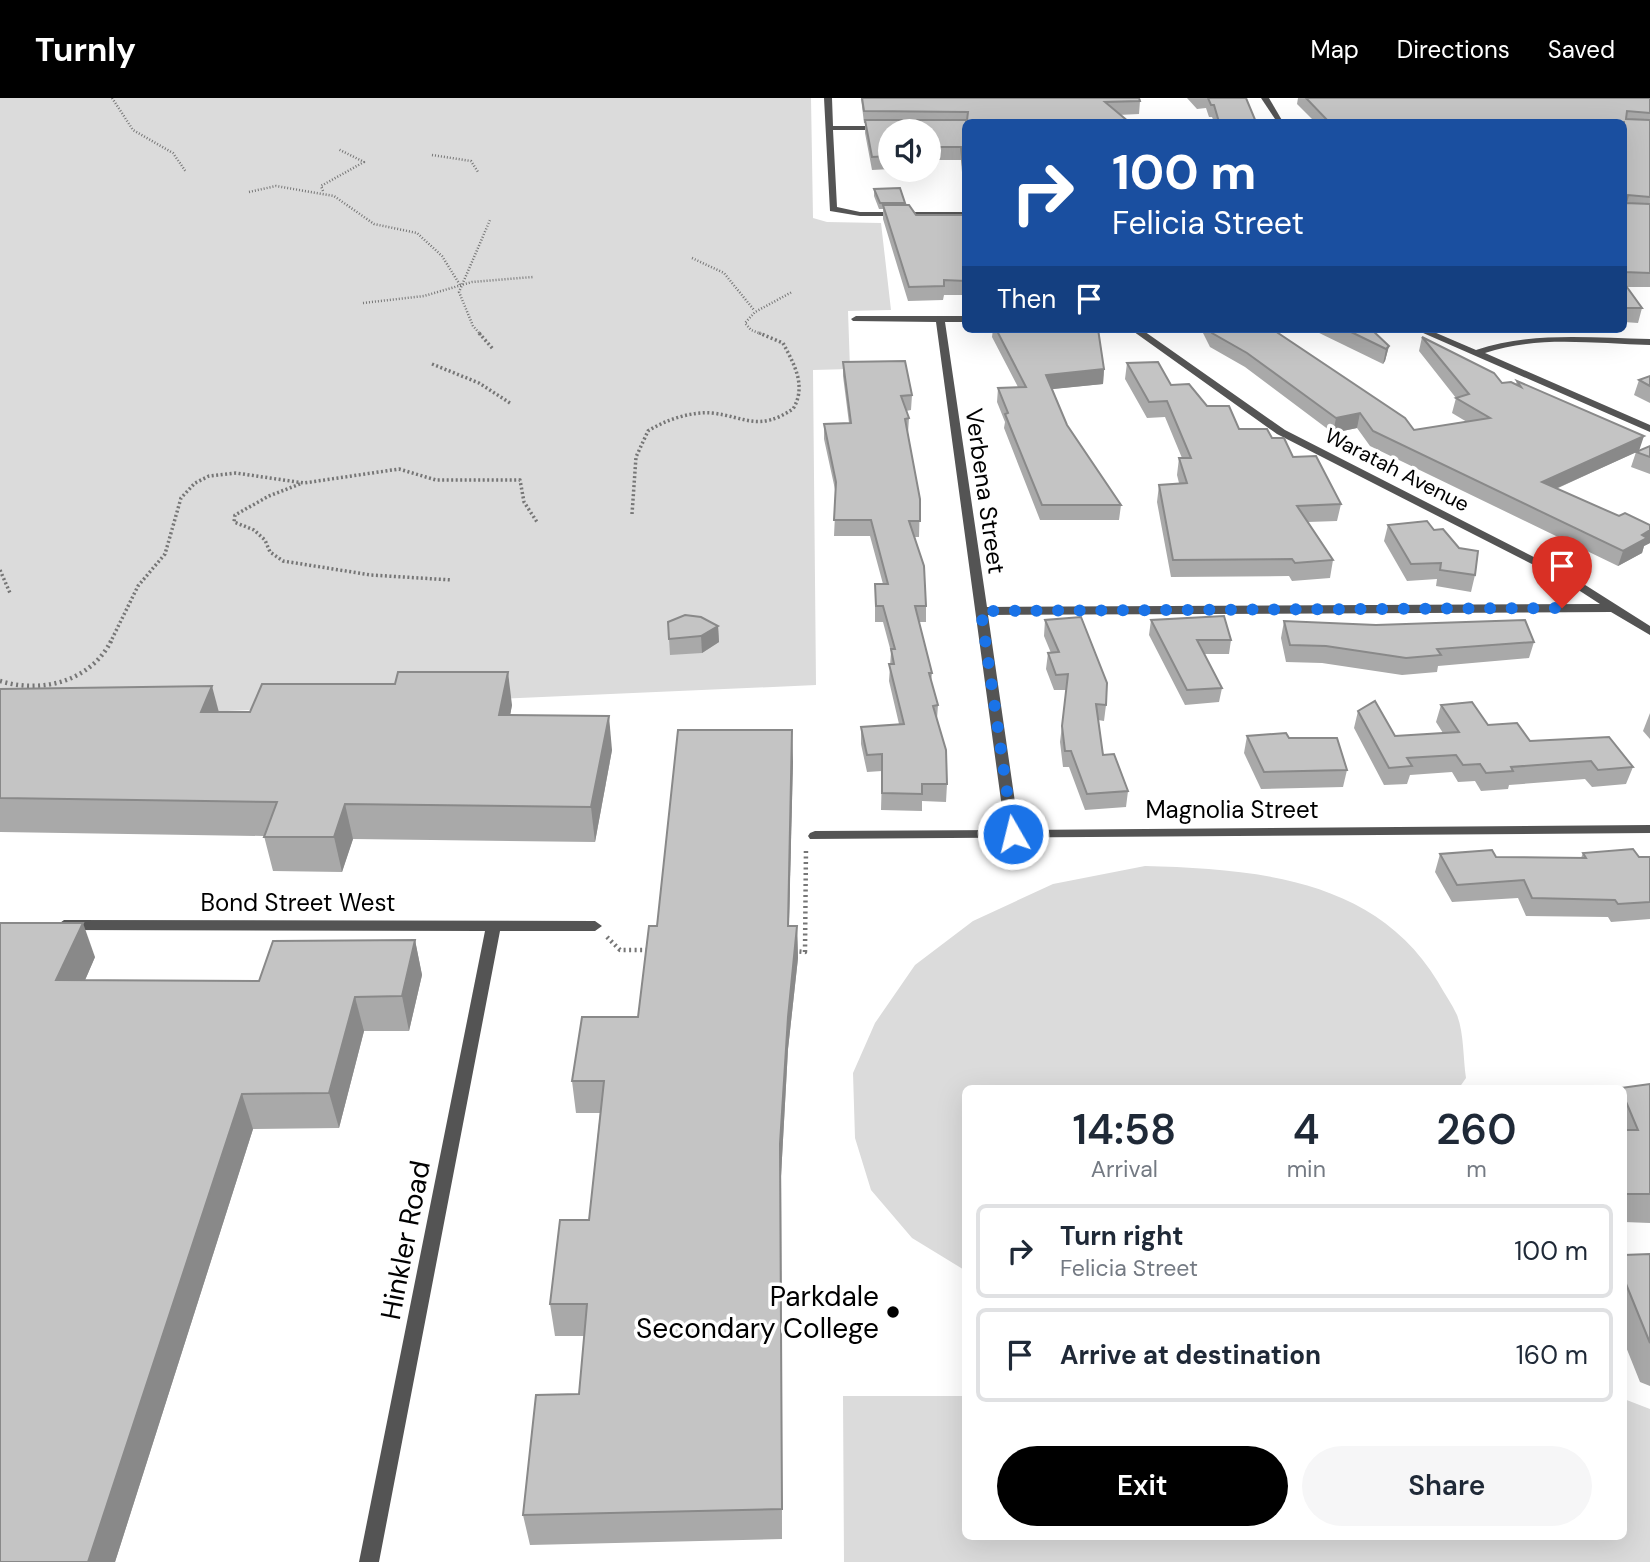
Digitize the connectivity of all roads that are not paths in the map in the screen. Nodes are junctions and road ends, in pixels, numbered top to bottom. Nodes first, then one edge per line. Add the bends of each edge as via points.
1 (828, 98) edge
2 (1265, 98) edge
3 (1278, 119) edge
4 (828, 128) junction
5 (878, 128) edge
6 (962, 214) edge
7 (856, 319) dead end
8 (940, 319) junction
9 (962, 319) edge
10 (1141, 333) edge
11 (1428, 333) edge
12 (1650, 342) edge
13 (1476, 353) junction
14 (1650, 429) edge
15 (1616, 608) junction
16 (981, 611) junction
17 (1650, 631) edge
18 (1650, 829) edge
19 (1013, 834) junction
20 (810, 836) road end
21 (41, 925) edge
22 (595, 926) road end
23 (493, 927) junction
24 (369, 1562) edge

1 - 4 street
2 - 3 street
4 - 5 street
4 - 6 street via 830,205 838,211
7 - 8 street
8 - 9 street
8 - 16 street, Verbena Street
10 - 15 street, Waratah Avenue via 1281,432 1567,578
11 - 13 street
12 - 13 street via 1518,342
13 - 14 street
15 - 16 street
15 - 17 street, Waratah Avenue
16 - 19 street, Verbena Street
18 - 19 street, Magnolia Street
19 - 20 street, Magnolia Street
21 - 23 street, Bond Street West
22 - 23 street, Bond Street West
23 - 24 street, Hinkler Road

